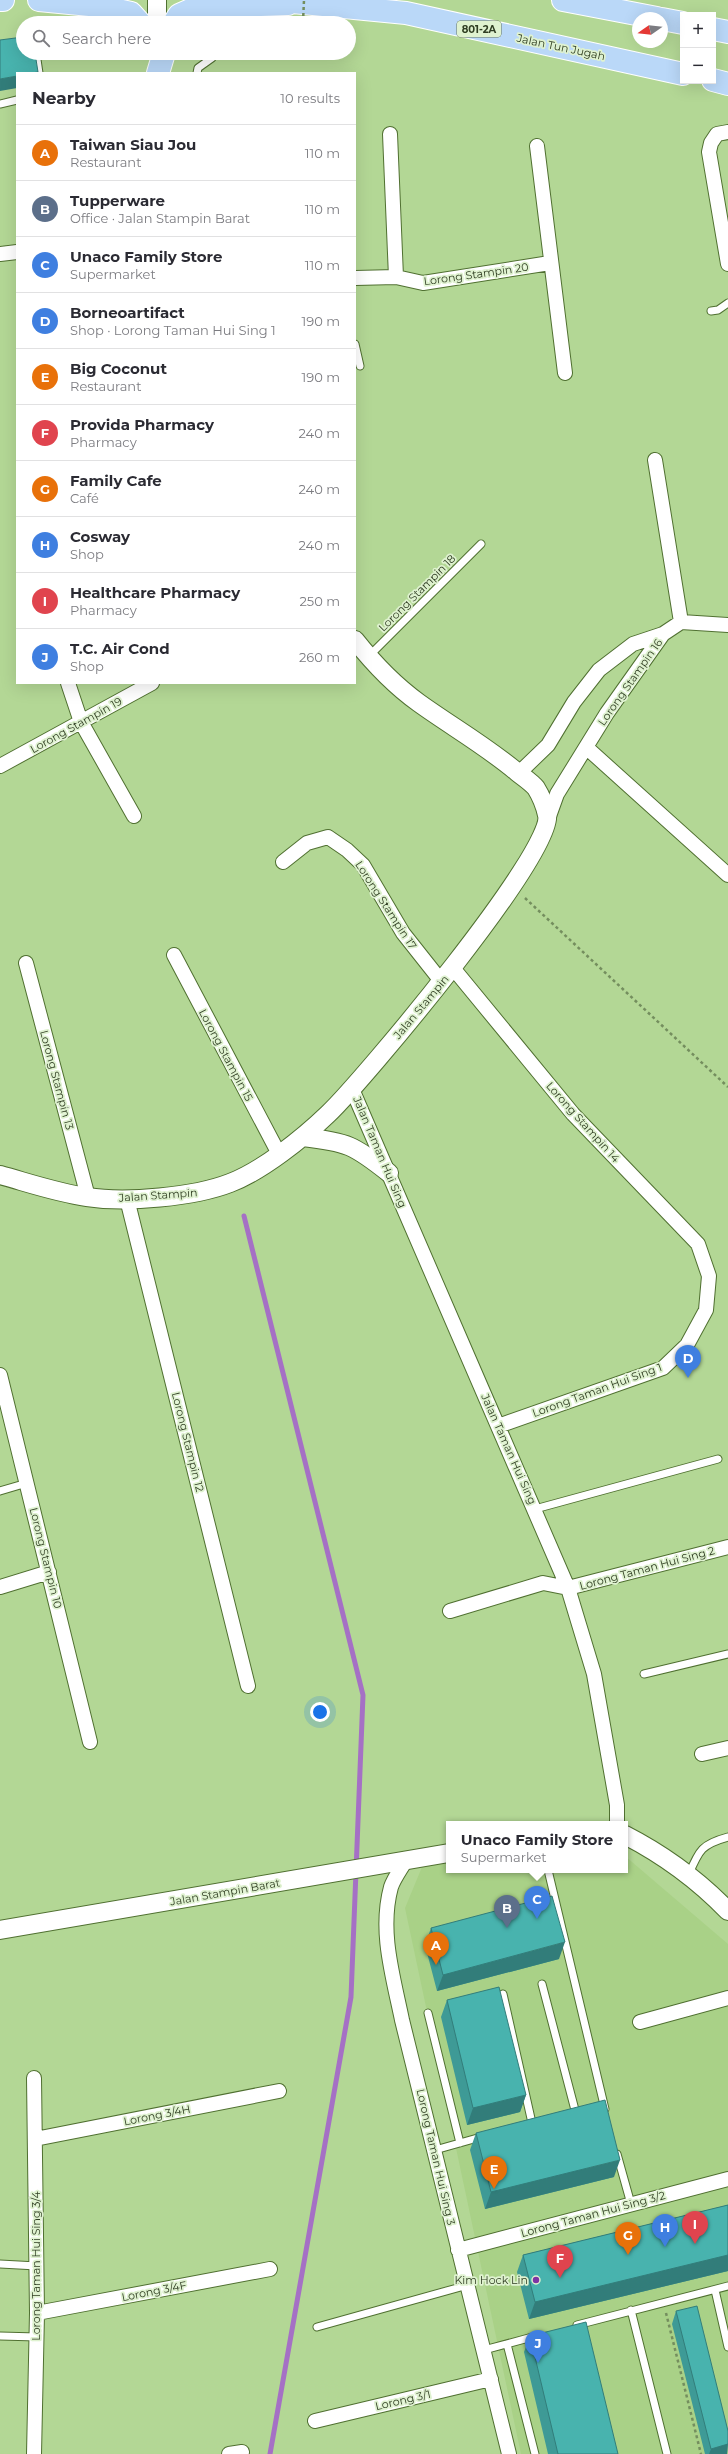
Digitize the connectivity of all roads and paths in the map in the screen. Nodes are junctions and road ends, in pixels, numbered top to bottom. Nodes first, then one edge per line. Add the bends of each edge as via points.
1 (39, 0) edge
2 (157, 0) edge
3 (272, 0) edge
4 (563, 0) edge
5 (305, 9) edge
6 (632, 13) edge
7 (134, 16) edge
8 (157, 16) edge
9 (178, 16) edge
10 (668, 20) edge
11 (680, 22) edge
12 (716, 30) edge
13 (728, 32) edge
14 (37, 60) edge
15 (154, 60) edge
16 (157, 60) edge
17 (162, 60) edge
18 (209, 60) edge
19 (39, 72) edge
20 (157, 72) edge
21 (157, 72) edge
22 (157, 72) edge
23 (197, 72) edge
24 (680, 73) edge
25 (716, 81) edge
26 (728, 84) edge
27 (16, 100) edge
28 (0, 104) edge
29 (728, 132) edge
30 (390, 134) dead end
31 (537, 146) dead end
32 (16, 252) edge
33 (0, 254) edge
34 (550, 263) junction
35 (728, 264) edge
36 (396, 277) junction
37 (356, 278) edge
38 (728, 303) edge
39 (711, 311) dead end
40 (356, 348) edge
41 (360, 366) dead end
42 (565, 372) dead end
43 (654, 460) dead end
44 (481, 544) dead end
45 (681, 622) junction
46 (728, 625) edge
47 (663, 634) junction
48 (356, 641) edge
49 (368, 657) junction
50 (68, 684) edge
51 (150, 684) edge
52 (81, 722) junction
53 (587, 748) junction
54 (0, 766) edge
55 (519, 773) junction
56 (134, 816) dead end
57 (548, 819) junction
58 (283, 862) dead end
59 (728, 875) edge
60 (511, 885) junction
61 (174, 955) dead end
62 (26, 963) dead end
63 (453, 968) junction
64 (441, 981) junction
65 (728, 1087) edge
66 (352, 1088) junction
67 (303, 1137) junction
68 (279, 1154) junction
69 (389, 1173) junction
70 (0, 1175) edge
71 (88, 1197) junction
72 (127, 1199) junction
73 (709, 1276) joint
74 (0, 1375) edge
75 (3, 1398) edge
76 (498, 1426) junction
77 (718, 1459) dead end
78 (27, 1483) junction
79 (0, 1491) edge
80 (535, 1509) junction
81 (728, 1547) edge
82 (49, 1572) junction
83 (0, 1587) edge
84 (568, 1588) junction
85 (450, 1611) dead end
86 (728, 1654) edge
87 (644, 1674) dead end
88 (248, 1686) dead end
89 (90, 1742) dead end
90 (728, 1748) edge
91 (702, 1754) dead end
92 (617, 1821) edge
93 (628, 1837) edge
94 (728, 1837) edge
95 (446, 1853) edge
96 (406, 1860) junction
97 (549, 1873) edge
98 (689, 1874) junction
99 (728, 1911) edge
100 (0, 1930) edge
101 (542, 1984) dead end
102 (503, 1994) dead end
103 (728, 1998) edge
104 (428, 2013) dead end
105 (640, 2022) dead end
106 (34, 2078) dead end
107 (279, 2091) dead end
108 (575, 2110) edge
109 (606, 2116) edge
110 (532, 2123) edge
111 (489, 2135) edge
112 (36, 2139) junction
113 (460, 2143) junction
114 (614, 2146) edge
115 (435, 2150) junction
116 (728, 2180) edge
117 (631, 2204) junction
118 (458, 2250) junction
119 (0, 2264) edge
120 (37, 2266) junction
121 (270, 2269) dead end
122 (468, 2285) junction
123 (728, 2286) edge
124 (715, 2290) junction
125 (663, 2303) junction
126 (631, 2310) junction
127 (37, 2314) junction
128 (585, 2322) junction
129 (571, 2326) edge
130 (317, 2327) dead end
131 (587, 2330) edge
132 (543, 2334) edge
133 (0, 2336) edge
134 (37, 2337) junction
135 (507, 2344) junction
136 (728, 2347) edge
137 (484, 2350) junction
138 (492, 2379) junction
139 (315, 2421) dead end
140 (34, 2454) edge
141 (509, 2454) edge
142 (535, 2454) edge
143 (667, 2454) edge
144 (701, 2454) edge

1 - 7 highway via 108,8 131,13
2 - 8 street
3 - 5 highway, Jalan Tun Jugah / 801-2A
4 - 6 highway
5 - 9 highway via 197,7
5 - 24 highway, Jalan Tun Jugah / 801-2A via 406,13
10 - 11 highway
12 - 13 highway
14 - 19 lane
15 - 20 highway
16 - 21 street
17 - 22 highway
18 - 23 lane via 198,68
25 - 26 highway
27 - 28 lane
29 - 35 street via 717,134 709,152
30 - 36 street
31 - 34 street
32 - 33 street
34 - 36 street, Lorong Stampin 20 via 423,283
34 - 42 street
36 - 37 street, Lorong Stampin 20
38 - 39 lane
40 - 41 lane
43 - 45 street
44 - 49 lane, Lorong Stampin 18
45 - 46 street
45 - 47 street, Lorong Stampin 16
47 - 53 street, Lorong Stampin 16 via 626,685
47 - 55 street via 633,644 600,670 574,702 548,745
48 - 49 street
49 - 55 street via 387,677 418,702
50 - 52 street
51 - 52 street, Lorong Stampin 19
52 - 54 street, Lorong Stampin 19
52 - 56 street
53 - 57 street, Lorong Stampin 16 via 557,794
53 - 59 street
55 - 57 street via 535,786
57 - 60 street, Jalan Stampin via 536,849
58 - 64 street, Lorong Stampin 17 via 307,843 328,838 347,850 363,865 403,933
60 - 63 street, Jalan Stampin
60 - 65 path
61 - 68 street, Lorong Stampin 15
62 - 71 street, Lorong Stampin 13
63 - 64 street, Jalan Stampin
63 - 73 street, Lorong Stampin 14 via 573,1114 698,1244
64 - 66 street, Jalan Stampin
66 - 67 street, Jalan Stampin
66 - 69 street, Jalan Taman Hui Sing
67 - 68 street, Jalan Stampin
67 - 69 street via 339,1141 360,1150
68 - 72 street, Jalan Stampin via 233,1182 208,1190
69 - 76 street, Jalan Taman Hui Sing
70 - 71 street, Jalan Stampin
71 - 72 street, Jalan Stampin
72 - 88 street, Lorong Stampin 12
73 - 76 street, Lorong Taman Hui Sing 1 via 706,1310 687,1345 663,1368
74 - 75 street, Lorong Stampin 10
75 - 78 street, Lorong Stampin 10
76 - 80 street, Jalan Taman Hui Sing
77 - 80 lane
78 - 79 lane
78 - 82 street, Lorong Stampin 10
80 - 84 street, Jalan Taman Hui Sing
81 - 84 street, Lorong Taman Hui Sing 2
82 - 83 street
82 - 89 street, Lorong Stampin 10
84 - 85 street, Lorong Taman Hui Sing 2 via 543,1583
84 - 92 street, Jalan Taman Hui Sing via 594,1674 617,1805
86 - 87 lane
90 - 91 street
93 - 98 street
94 - 98 lane via 712,1841 700,1850
95 - 96 street, Jalan Stampin Barat
96 - 100 street, Jalan Stampin Barat
96 - 115 street, Lorong Taman Hui Sing 3 via 392,1886 385,1919 388,1951 402,2020
97 - 109 lane via 599,2103
98 - 99 street
101 - 108 lane
102 - 110 lane
103 - 105 street
104 - 113 lane
106 - 112 street, Lorong Taman Hui Sing 3/4
107 - 112 street, Lorong 3/4H
111 - 113 lane
112 - 120 street, Lorong Taman Hui Sing 3/4
113 - 115 lane
114 - 117 lane
115 - 118 street, Lorong Taman Hui Sing 3
116 - 117 street, Lorong Taman Hui Sing 3/2
117 - 118 street, Lorong Taman Hui Sing 3/2
118 - 122 street, Lorong Taman Hui Sing 3
119 - 120 lane
120 - 127 street, Lorong Taman Hui Sing 3/4
121 - 127 street, Lorong 3/4F
122 - 130 lane
122 - 137 street, Lorong Taman Hui Sing 3
123 - 124 lane
124 - 125 lane
124 - 136 lane
125 - 126 lane
125 - 144 path
126 - 128 lane
126 - 143 lane
127 - 134 street, Lorong Taman Hui Sing 3/4
128 - 129 lane
128 - 131 lane
132 - 135 lane
133 - 134 lane
134 - 140 street, Lorong Taman Hui Sing 3/4
135 - 137 lane
135 - 142 lane
137 - 138 street, Lorong Taman Hui Sing 3
138 - 139 street, Lorong 3/1
138 - 141 street, Lorong Taman Hui Sing 3

